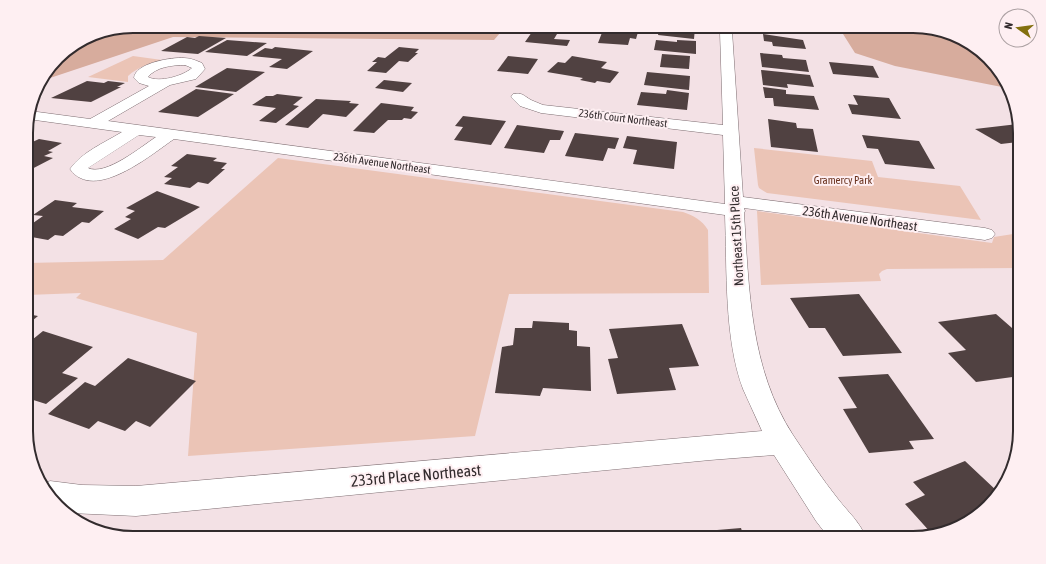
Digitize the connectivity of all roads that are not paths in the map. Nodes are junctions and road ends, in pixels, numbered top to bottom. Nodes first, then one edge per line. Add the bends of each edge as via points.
1 (726, 33) edge
2 (166, 82) dead end
3 (518, 97) dead end
4 (34, 117) edge
5 (92, 124) junction
6 (136, 130) junction
7 (731, 131) junction
8 (170, 135) junction
9 (735, 206) junction
10 (984, 234) dead end
11 (782, 442) junction
12 (58, 497) edge
13 (844, 531) edge

1 - 7 street, Northeast 15th Place
2 - 5 street
3 - 7 street, 236th Court Northeast via 525,103 541,109
4 - 5 street, 236th Avenue Northeast
5 - 6 street, 236th Avenue Northeast
6 - 8 street, 236th Avenue Northeast
6 - 8 street via 84,162 79,170 94,175 121,168
7 - 9 street, Northeast 15th Place
8 - 9 street, 236th Avenue Northeast
9 - 10 street, 236th Avenue Northeast
9 - 11 street, Northeast 15th Place via 740,303 746,351 756,388
11 - 12 street, 233rd Place Northeast via 136,501
11 - 13 street, Northeast 15th Place via 827,510

